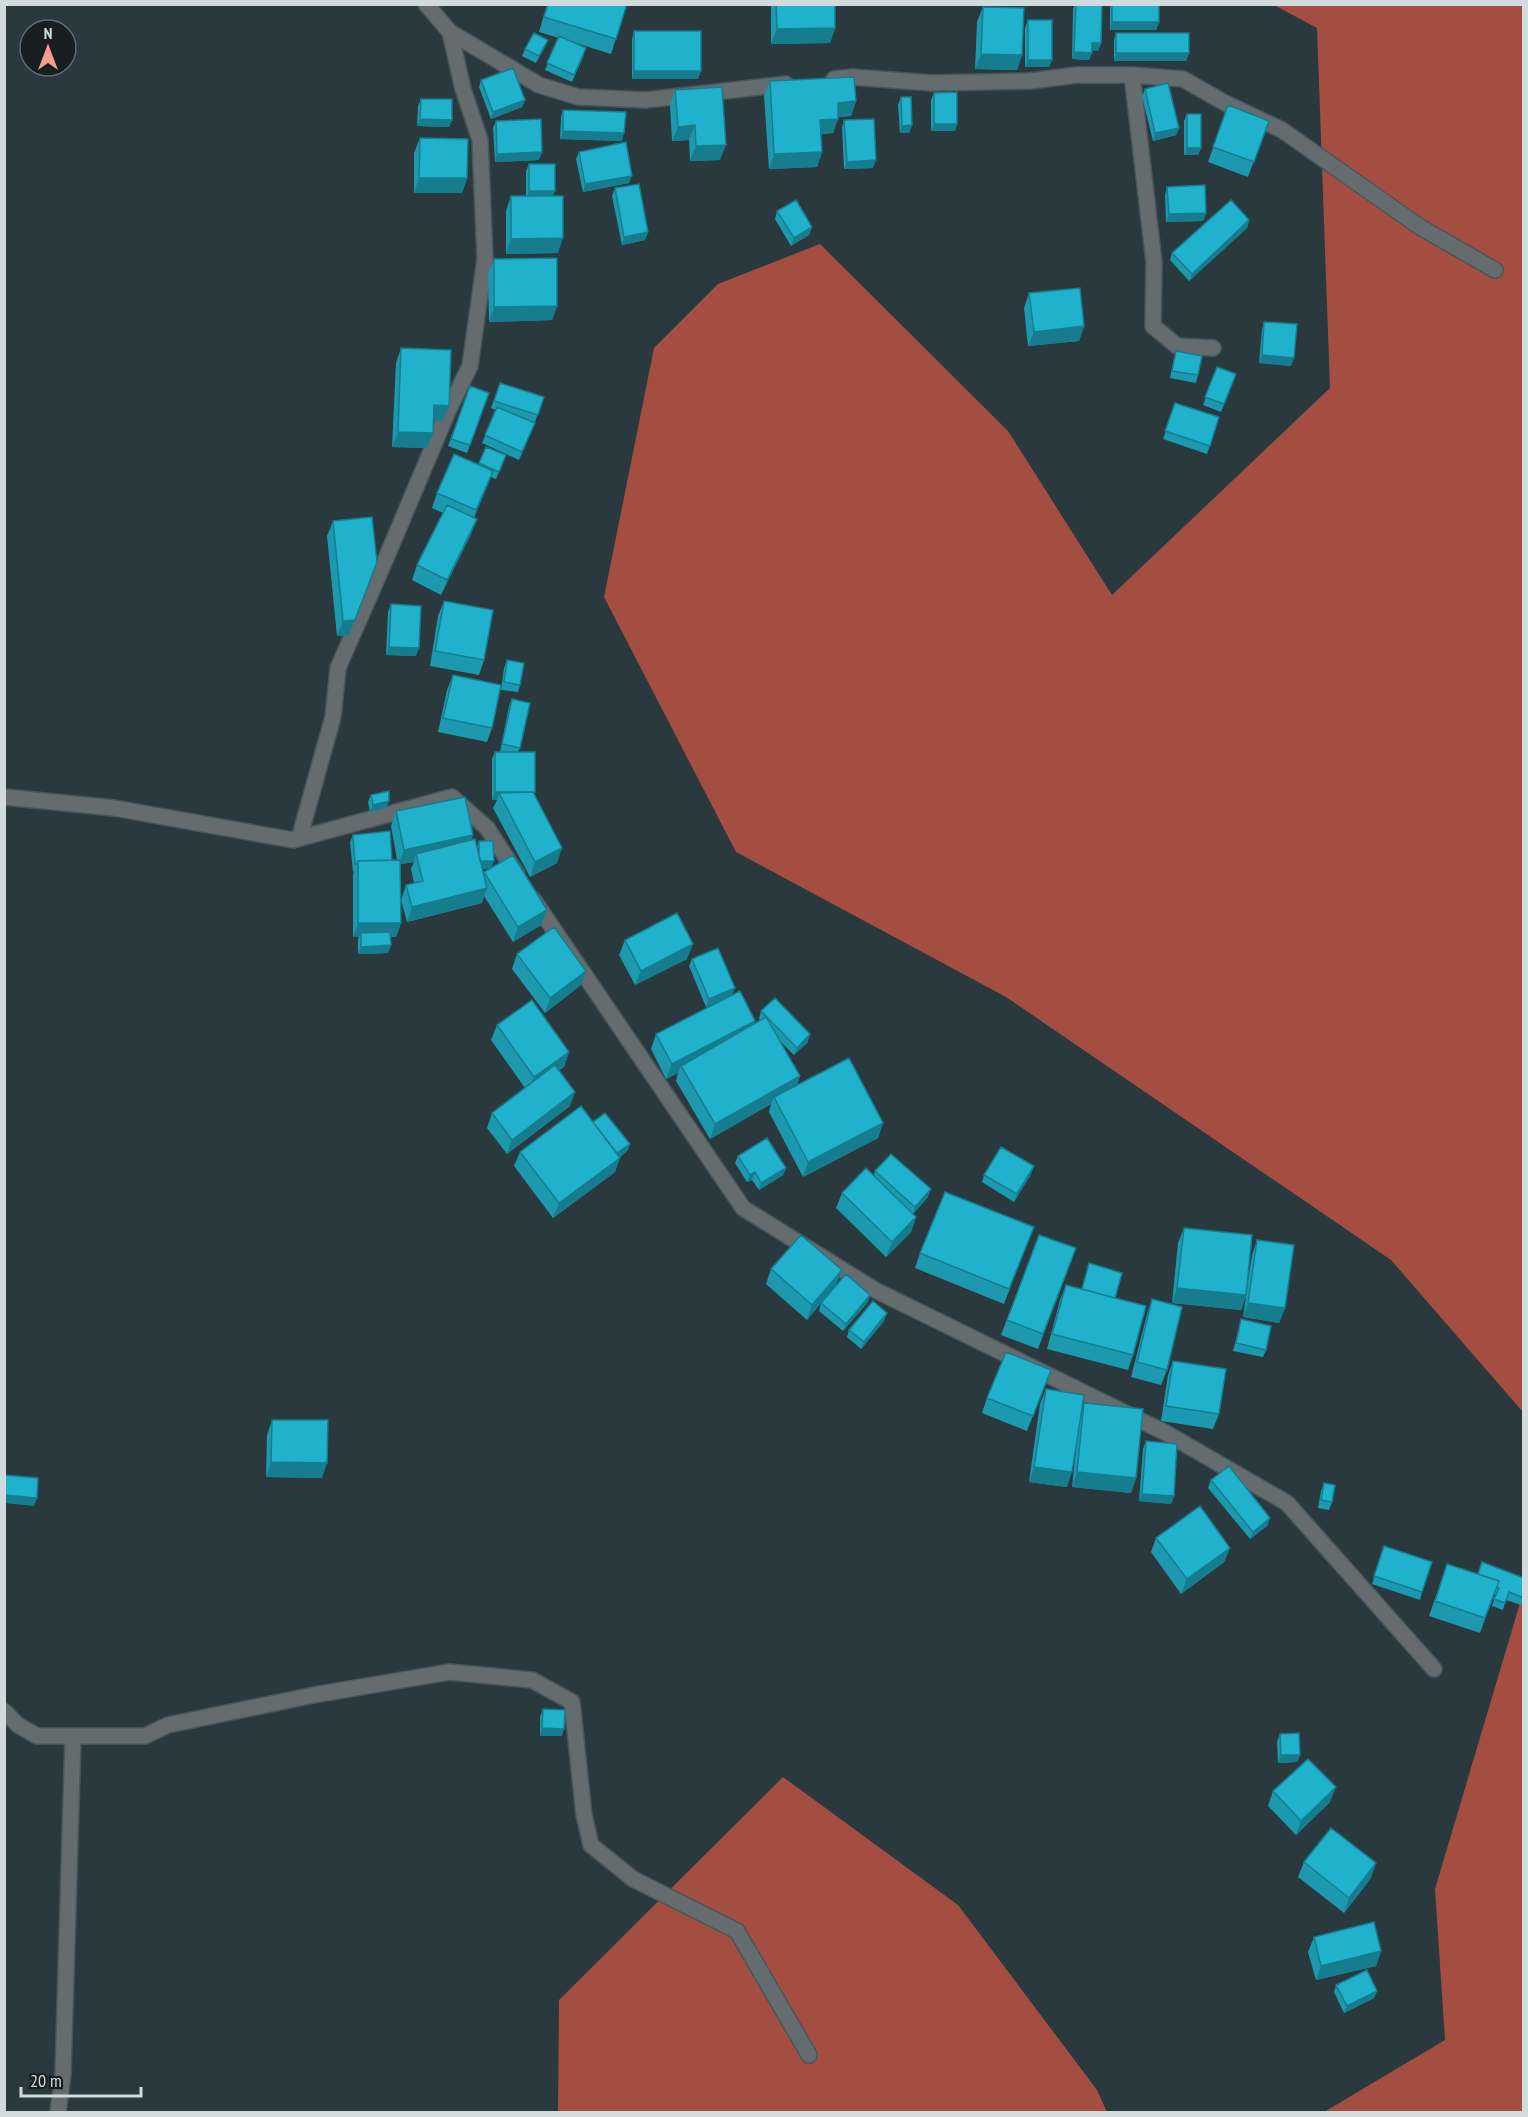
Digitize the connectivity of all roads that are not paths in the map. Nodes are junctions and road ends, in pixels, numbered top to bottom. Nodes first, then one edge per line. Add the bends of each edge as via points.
1 (426, 4) edge
2 (450, 32) junction
3 (1132, 75) junction
4 (1495, 270) dead end
5 (1213, 348) dead end
6 (4, 797) edge
7 (301, 838) junction
8 (1434, 1669) dead end
9 (4, 1712) edge
10 (73, 1736) junction
11 (809, 2055) dead end
12 (58, 2112) edge

1 - 2 street
2 - 3 street via 538,85 578,97 646,100 853,77 942,83
2 - 7 street via 480,140 485,259 470,366 338,668 333,717
3 - 4 street via 1183,80 1282,130 1419,226
3 - 5 street via 1154,262 1153,326 1177,346
6 - 7 street via 114,808 293,840
7 - 8 street via 452,797 487,828 743,1208 875,1290 1166,1433 1287,1503
9 - 10 street via 37,1736
10 - 11 street via 145,1736 168,1725 449,1672 532,1680 572,1702 591,1845 633,1879 737,1931
10 - 12 street via 63,2074

